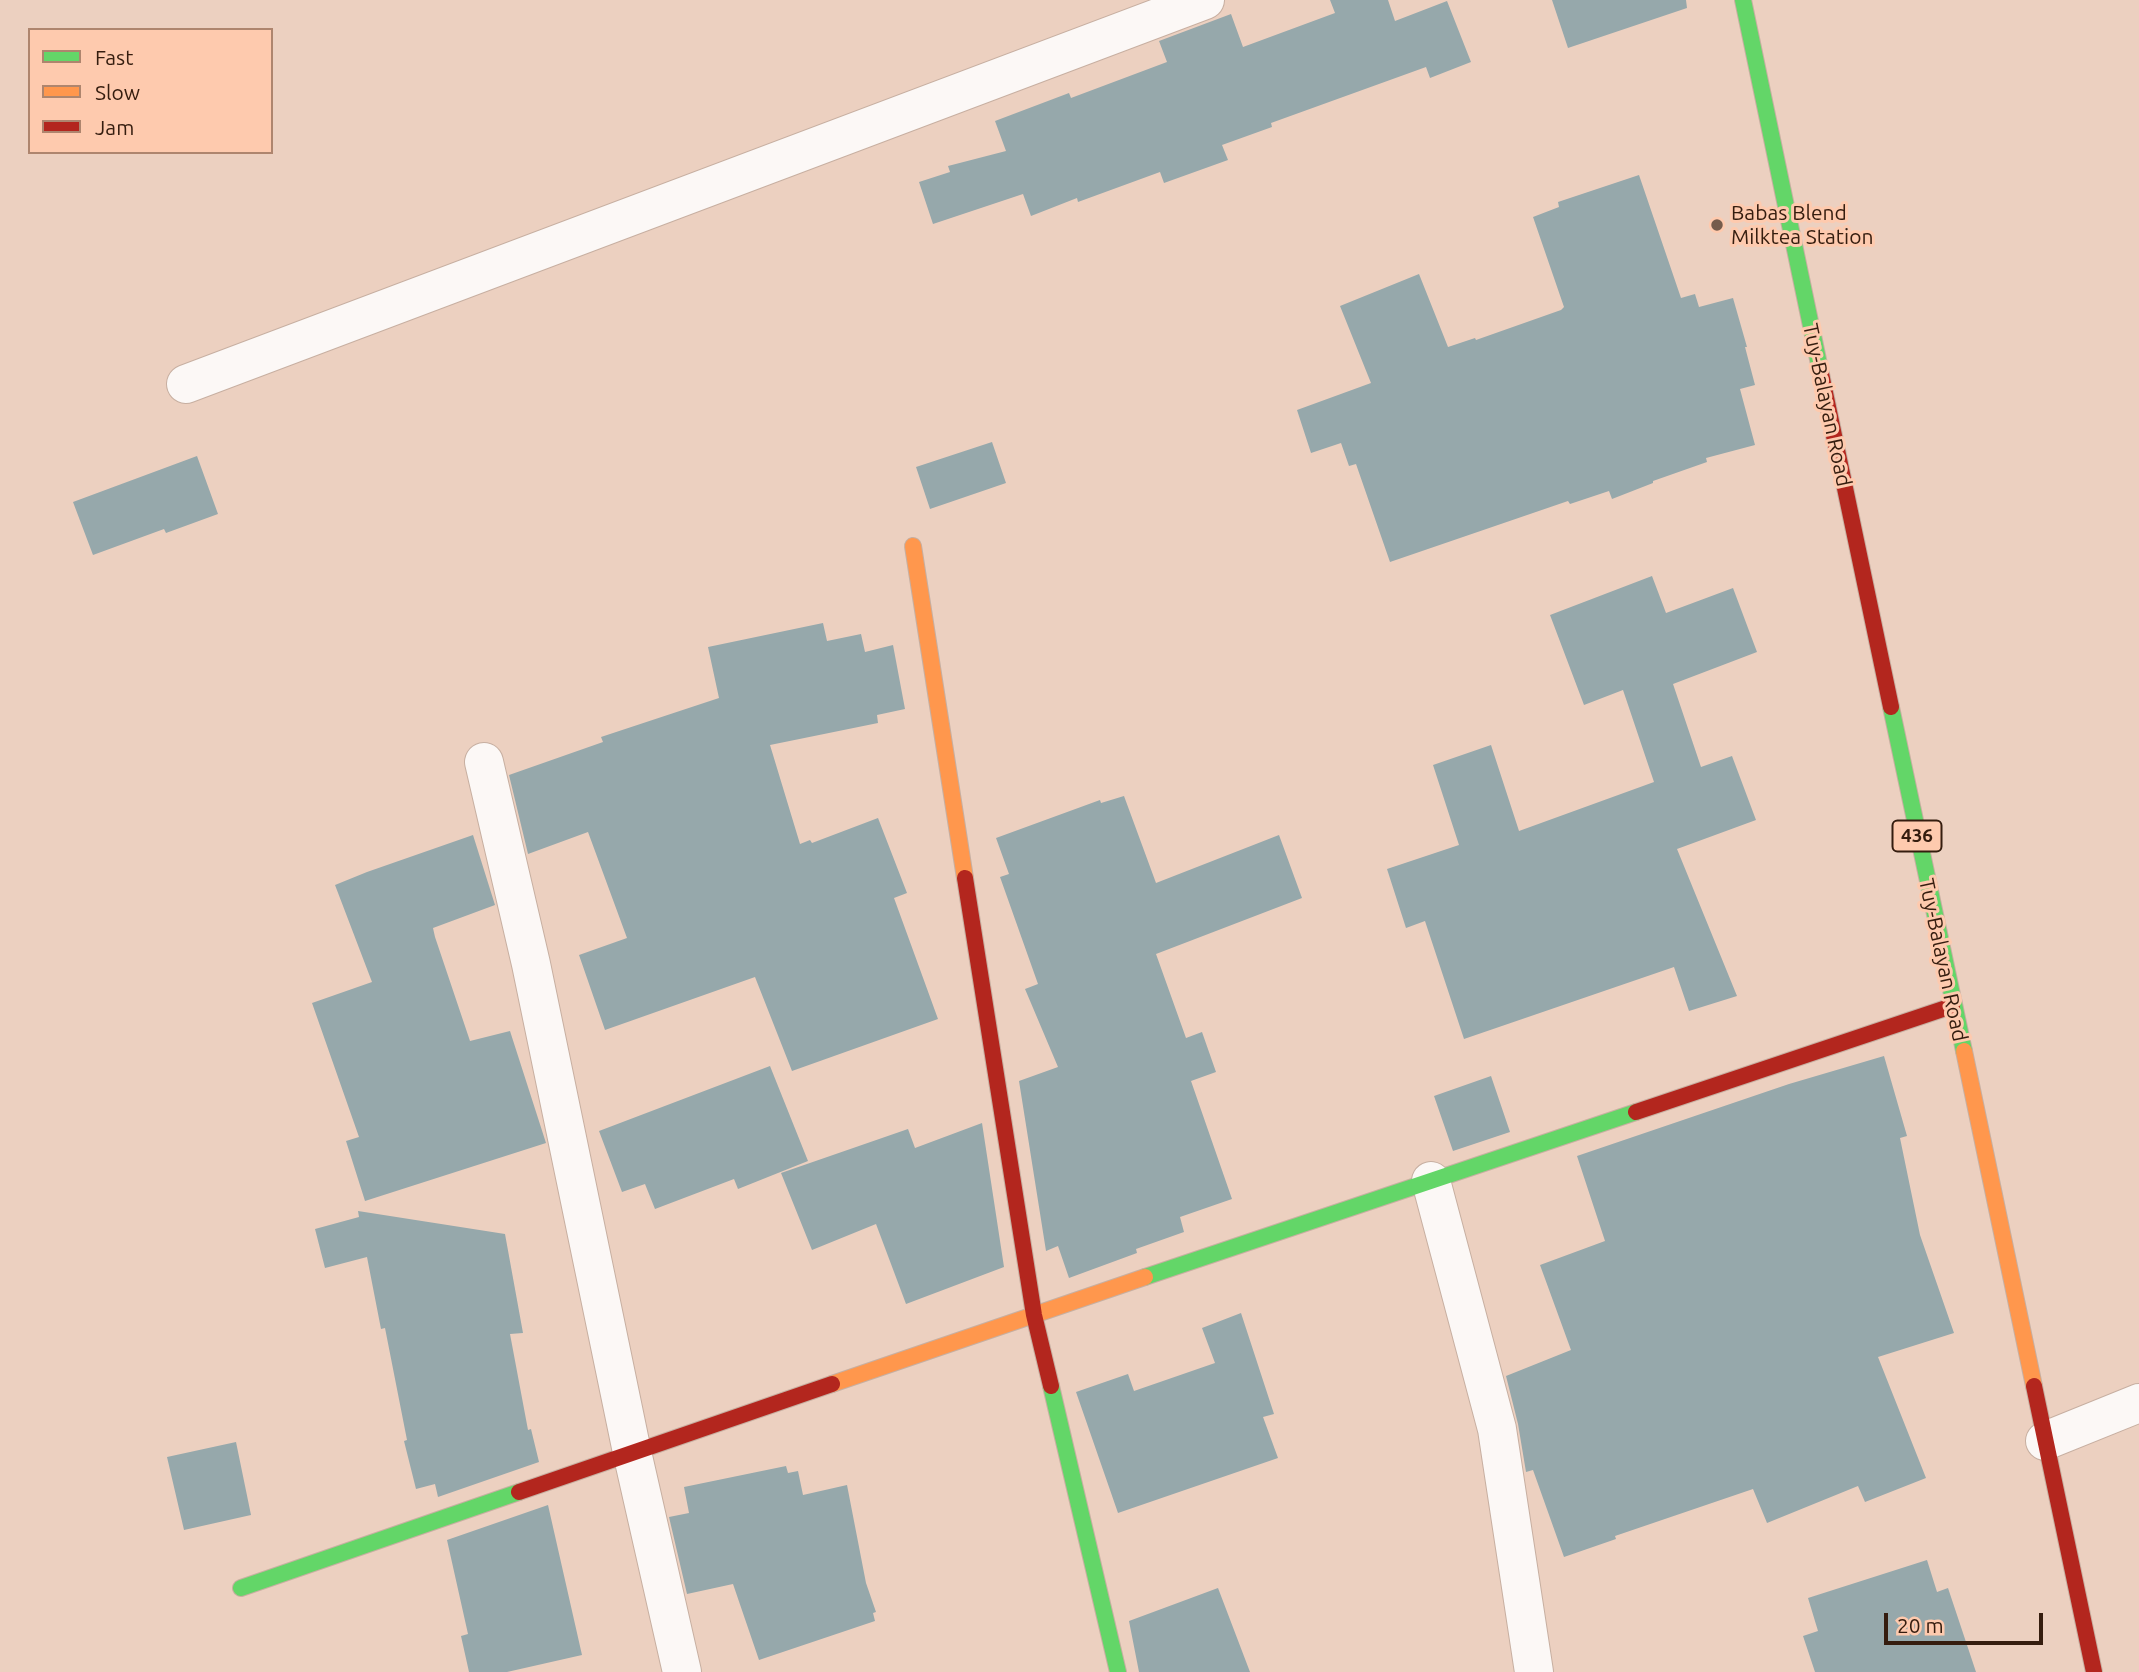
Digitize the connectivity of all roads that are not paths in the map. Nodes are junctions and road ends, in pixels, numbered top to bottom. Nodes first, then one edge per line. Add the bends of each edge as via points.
1 (1205, 0) edge
2 (1743, 0) edge
3 (186, 384) dead end
4 (913, 546) dead end
5 (484, 762) dead end
6 (1952, 1006) junction
7 (1431, 1181) junction
8 (1034, 1315) junction
9 (2139, 1403) edge
10 (2045, 1441) junction
11 (632, 1452) junction
12 (241, 1588) dead end
13 (682, 1672) edge
14 (1118, 1672) edge
15 (1534, 1672) edge
16 (2094, 1672) edge

1 - 3 street
2 - 6 street, Tuy-Balayan Road / 436
4 - 8 street
5 - 11 street via 531,964
6 - 7 street
6 - 10 street, Tuy-Balayan Road / 436
7 - 8 street
7 - 15 street via 1497,1429
8 - 11 street
8 - 14 street
9 - 10 street
10 - 16 street, Tuy-Balayan Road / 436
11 - 12 street
11 - 13 street

